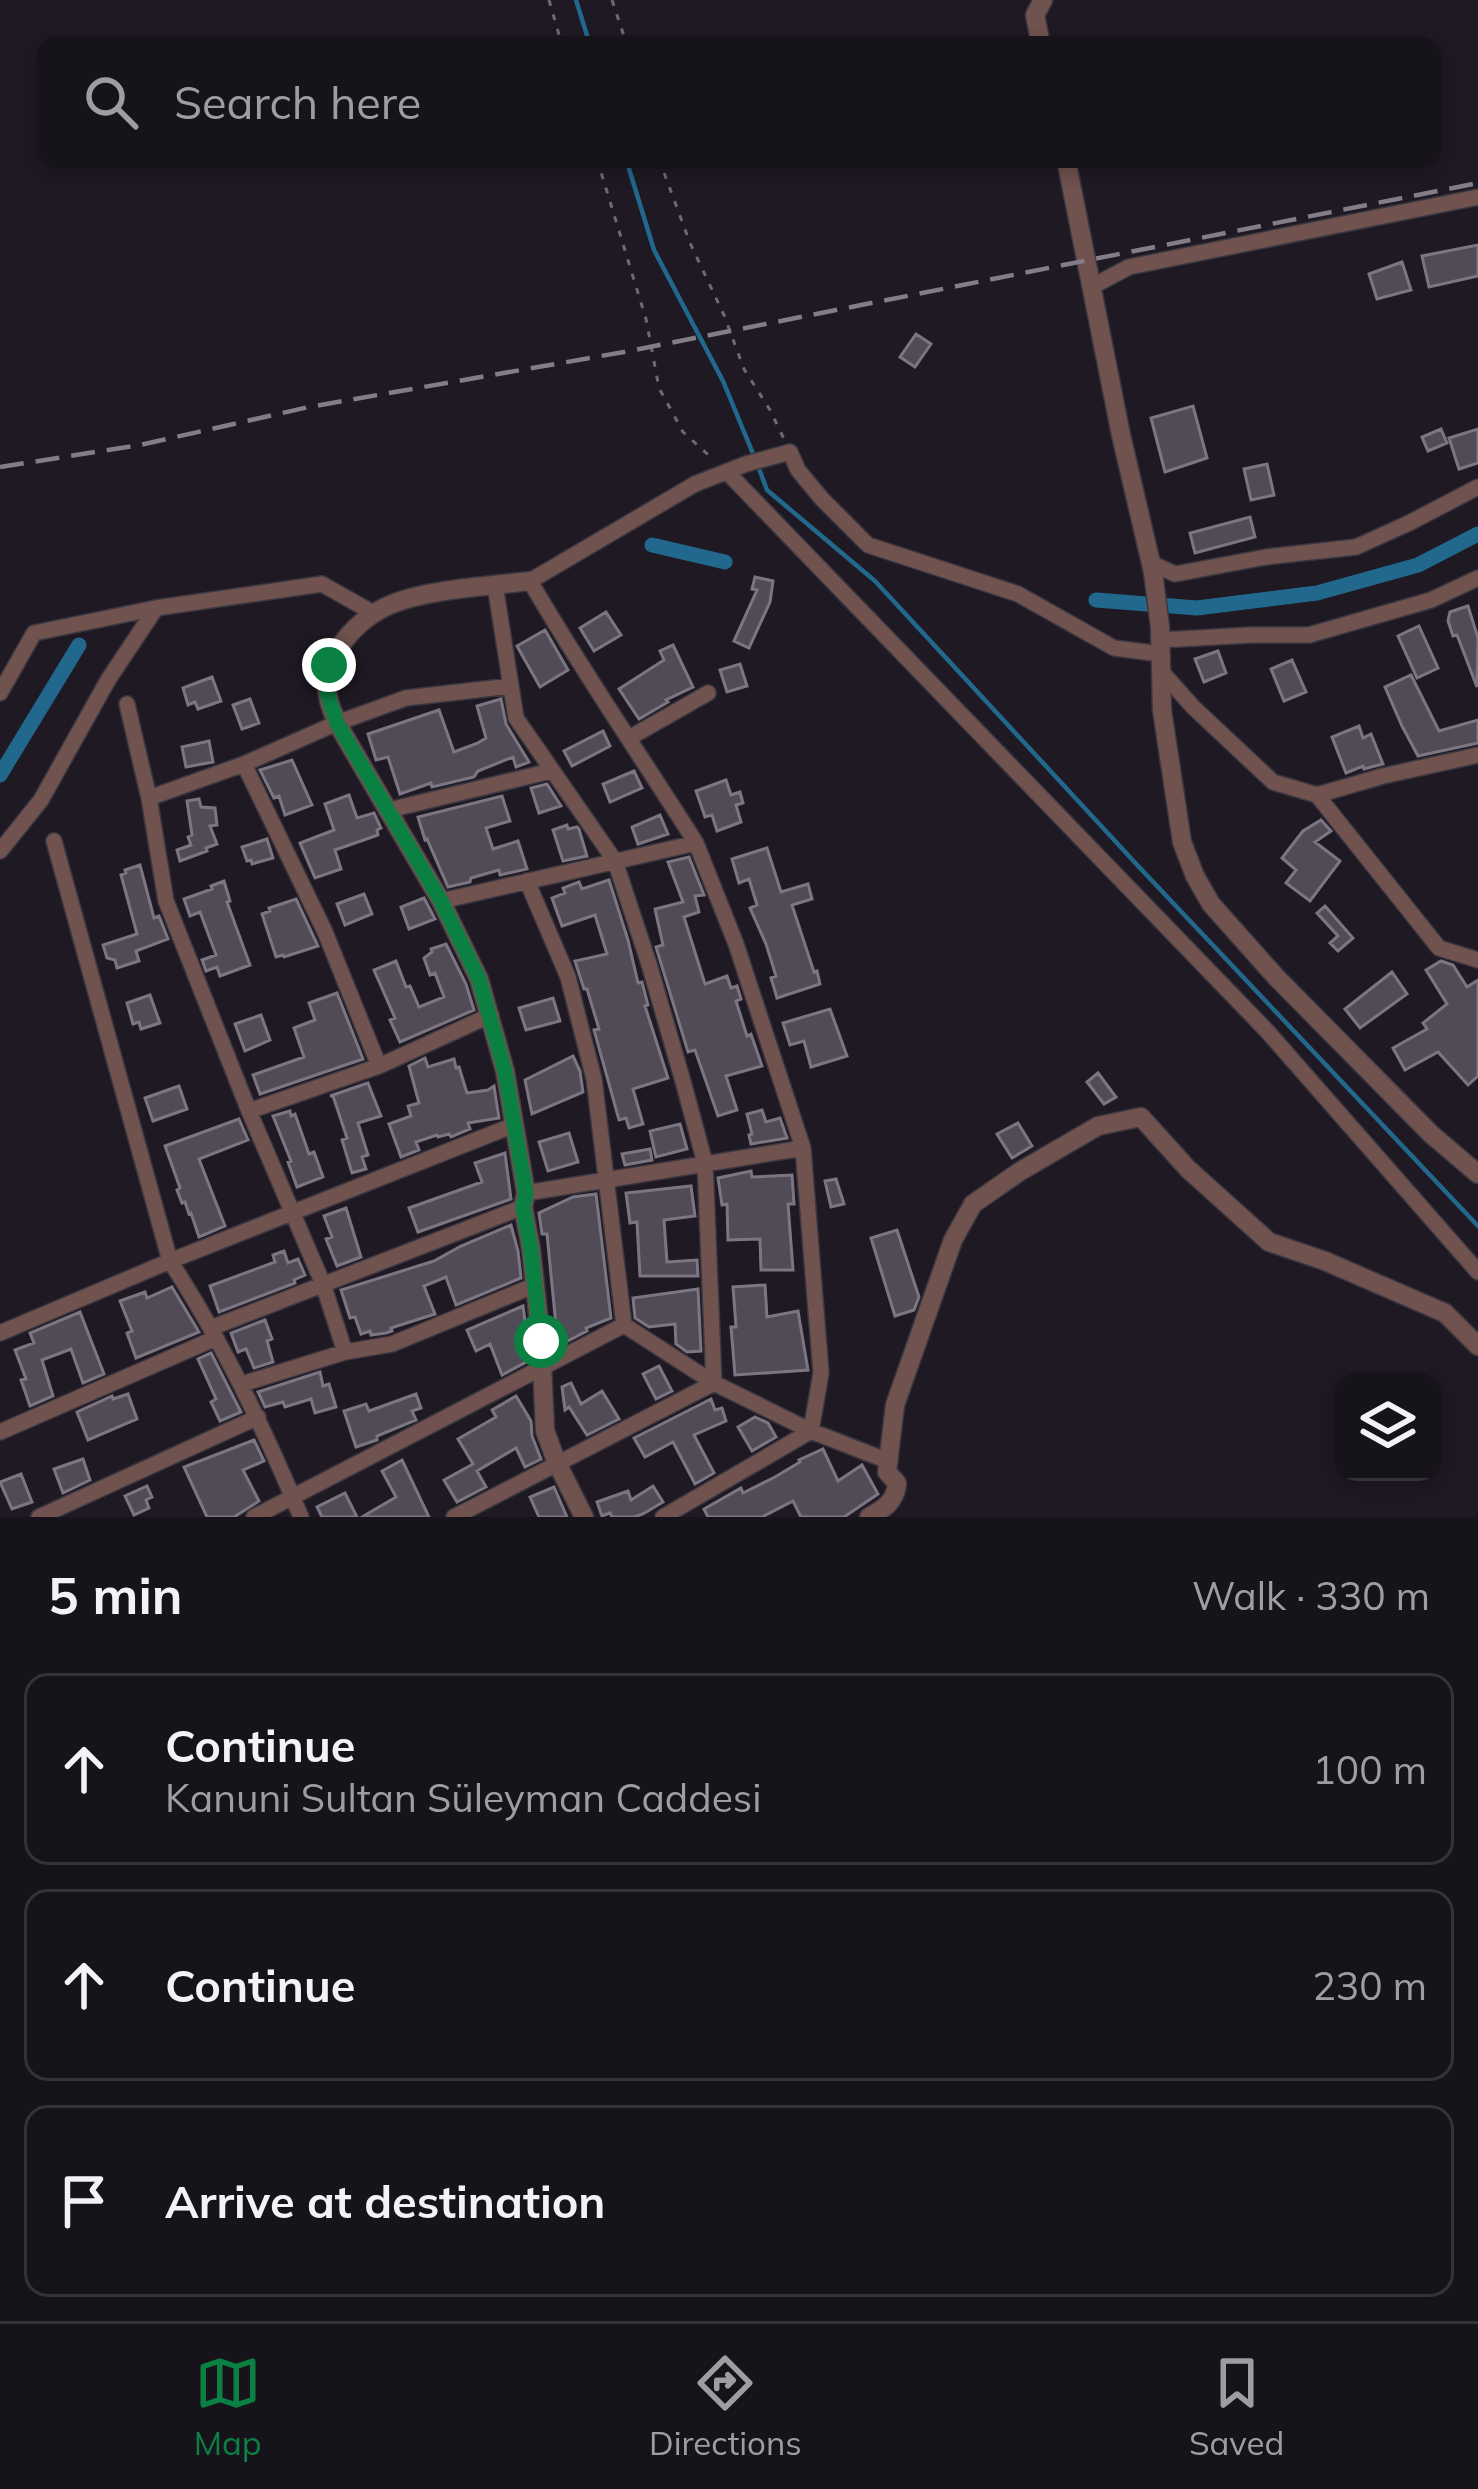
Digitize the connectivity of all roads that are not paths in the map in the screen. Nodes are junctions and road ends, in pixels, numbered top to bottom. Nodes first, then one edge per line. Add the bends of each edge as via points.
1 (1043, 0) edge
2 (1039, 36) edge
3 (1068, 168) edge
4 (1478, 197) edge
5 (1093, 286) junction
6 (727, 472) junction
7 (1478, 488) edge
8 (1152, 568) junction
9 (1478, 578) edge
10 (530, 581) junction
11 (495, 585) junction
12 (156, 608) junction
13 (375, 614) junction
14 (1161, 648) junction
15 (511, 686) junction
16 (0, 692) edge
17 (708, 693) dead end
18 (127, 704) dead end
19 (337, 723) junction
20 (629, 738) junction
21 (1478, 755) edge
22 (244, 764) junction
23 (551, 771) junction
24 (1317, 795) junction
25 (148, 798) junction
26 (389, 810) junction
27 (54, 841) dead end
28 (696, 843) junction
29 (0, 851) edge
30 (615, 861) junction
31 (527, 881) junction
32 (441, 901) junction
33 (1478, 961) edge
34 (490, 1015) junction
35 (380, 1066) junction
36 (249, 1111) junction
37 (514, 1125) junction
38 (803, 1148) junction
39 (705, 1163) junction
40 (1478, 1174) edge
41 (606, 1178) junction
42 (525, 1200) junction
43 (292, 1212) junction
44 (170, 1261) junction
45 (1478, 1272) edge
46 (322, 1284) junction
47 (533, 1286) junction
48 (624, 1325) junction
49 (0, 1333) edge
50 (213, 1333) junction
51 (1478, 1346) edge
52 (345, 1352) junction
53 (540, 1369) junction
54 (242, 1384) junction
55 (714, 1384) junction
56 (257, 1417) junction
57 (811, 1431) junction
58 (0, 1432) edge
59 (889, 1461) junction
60 (557, 1463) junction
61 (293, 1497) junction
62 (39, 1517) edge
63 (254, 1517) edge
64 (301, 1517) edge
65 (454, 1517) edge
66 (584, 1517) edge
67 (663, 1517) edge
68 (869, 1517) edge

1 - 2 street via 1035,15
3 - 5 street
4 - 5 street via 1129,267
5 - 8 street
6 - 10 street
6 - 14 street via 790,452 868,545 1018,594 1114,648
6 - 45 street via 1267,1031
7 - 8 street via 1356,547 1175,574
8 - 14 street
9 - 14 street via 1309,635 1251,634
10 - 11 street
10 - 20 street
11 - 13 street
11 - 15 street
12 - 13 street via 322,584
12 - 16 street via 34,633
12 - 29 street via 41,800
13 - 19 street via 329,665
14 - 24 street via 1193,707 1274,782
14 - 40 street via 1182,842 1211,904
15 - 19 street via 406,698
15 - 23 street via 516,718
17 - 20 street
18 - 25 street
19 - 22 street
19 - 26 street
20 - 28 street
21 - 24 street
22 - 25 street
22 - 35 street
23 - 26 street
23 - 30 street
24 - 33 street via 1439,948
25 - 36 street via 166,901
26 - 32 street
27 - 44 street
28 - 30 street
28 - 38 street
30 - 31 street
30 - 39 street
31 - 32 street
31 - 41 street via 568,977 594,1079
32 - 34 street
34 - 35 street
34 - 37 street
35 - 36 street
36 - 43 street
37 - 42 street
37 - 43 street
38 - 39 street
38 - 57 street via 821,1373
39 - 41 street
39 - 55 street
41 - 42 street
41 - 48 street
42 - 46 street
42 - 47 street
43 - 44 street
43 - 46 street
44 - 49 street
44 - 50 street
46 - 50 street
46 - 52 street
47 - 52 street via 392,1344
47 - 53 street
48 - 53 street
48 - 55 street
50 - 54 street
50 - 58 street
51 - 59 street via 1444,1313 1268,1242 1141,1117 1098,1126 973,1204 895,1405
52 - 54 street
53 - 60 street via 544,1431
53 - 61 street
54 - 56 street
55 - 57 street
55 - 60 street
56 - 61 street
56 - 62 street
57 - 59 street
57 - 67 street
59 - 68 street via 896,1494
60 - 65 street
60 - 66 street
61 - 63 street
61 - 64 street

